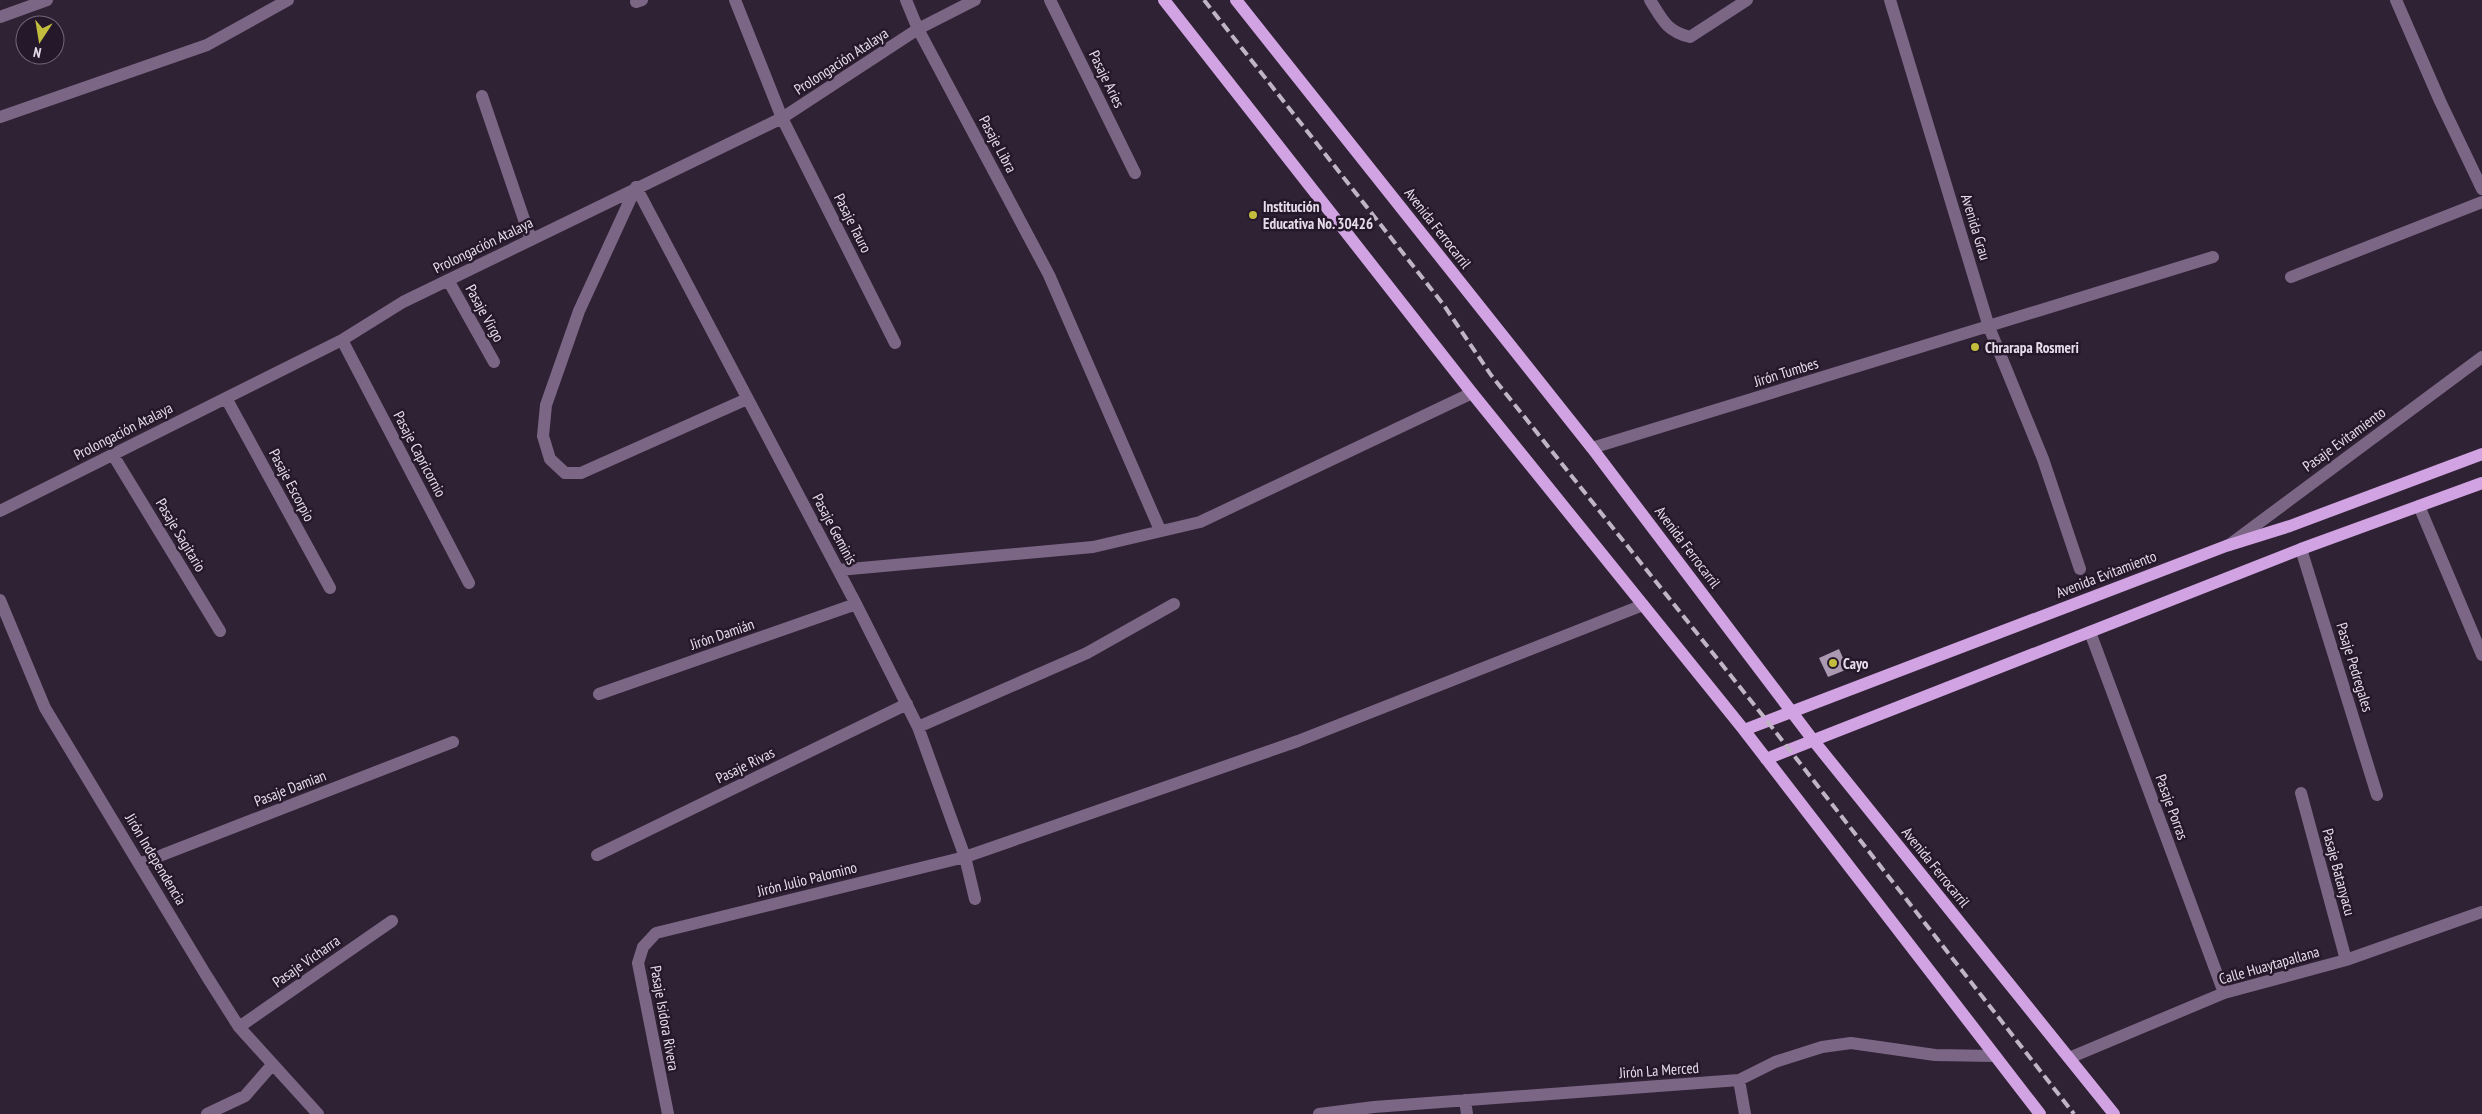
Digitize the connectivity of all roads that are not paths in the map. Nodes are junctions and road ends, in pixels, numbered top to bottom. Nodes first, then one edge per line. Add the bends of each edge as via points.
1 (46, 0) edge
2 (288, 0) edge
3 (735, 0) edge
4 (906, 0) edge
5 (975, 0) edge
6 (1050, 0) edge
7 (1164, 0) edge
8 (1236, 0) edge
9 (1650, 0) edge
10 (1747, 0) edge
11 (1890, 0) edge
12 (2396, 0) edge
13 (0, 17) edge
14 (918, 29) junction
15 (482, 96) dead end
16 (0, 117) edge
17 (782, 118) junction
18 (1135, 173) dead end
19 (636, 187) junction
20 (2482, 189) edge
21 (2482, 202) edge
22 (532, 240) junction
23 (2213, 257) dead end
24 (2291, 277) dead end
25 (448, 280) junction
26 (1989, 327) junction
27 (342, 340) junction
28 (895, 343) dead end
29 (2482, 358) edge
30 (494, 362) dead end
31 (1472, 393) junction
32 (226, 398) junction
33 (747, 399) junction
34 (1592, 448) junction
35 (2482, 454) edge
36 (113, 455) junction
37 (2482, 483) edge
38 (2419, 506) junction
39 (0, 511) edge
40 (1160, 530) junction
41 (2226, 546) junction
42 (2301, 549) junction
43 (2080, 569) dead end
44 (839, 570) junction
45 (469, 583) dead end
46 (330, 588) dead end
47 (0, 600) edge
48 (856, 604) junction
49 (1174, 604) dead end
50 (1643, 606) junction
51 (220, 632) dead end
52 (2090, 632) junction
53 (2482, 655) edge
54 (599, 694) dead end
55 (906, 704) junction
56 (1793, 711) junction
57 (918, 727) junction
58 (1744, 730) junction
59 (1813, 740) junction
60 (453, 742) dead end
61 (1766, 759) junction
62 (2301, 793) dead end
63 (2377, 795) dead end
64 (597, 855) dead end
65 (965, 857) junction
66 (139, 864) junction
67 (975, 898) dead end
68 (2482, 912) edge
69 (392, 921) dead end
70 (656, 933) joint
71 (2346, 960) junction
72 (2224, 993) junction
73 (239, 1027) junction
74 (1995, 1056) junction
75 (2069, 1058) junction
76 (272, 1065) junction
77 (1739, 1080) junction
78 (1465, 1100) junction
79 (207, 1114) edge
80 (318, 1114) edge
81 (668, 1114) edge
82 (1319, 1114) edge
83 (1467, 1114) edge
84 (1745, 1114) edge
85 (2040, 1114) edge
86 (2114, 1114) edge

1 - 13 street
2 - 16 street via 206,45
3 - 17 street, Pasaje Tauro
4 - 14 street, Pasaje Libra
5 - 14 street, Prolongación Atalaya
6 - 18 street, Pasaje Aries
7 - 31 main road
8 - 34 main road, Avenida Ferrocarril
9 - 10 street via 1668,27 1690,38
11 - 26 street, Avenida Grau
12 - 20 street
14 - 17 street, Prolongación Atalaya
14 - 40 street, Pasaje Libra via 1049,274
15 - 22 street
17 - 19 street, Prolongación Atalaya
17 - 28 street, Pasaje Tauro
19 - 22 street, Prolongación Atalaya
19 - 33 street, Pasaje Geminis
19 - 33 street via 579,311 546,405 543,436 550,459 565,473 581,473
21 - 24 street
22 - 25 street, Prolongación Atalaya
23 - 26 street, Jirón Tumbes
25 - 27 street, Prolongación Atalaya via 403,302
25 - 30 street, Pasaje Virgo
26 - 34 street, Jirón Tumbes
26 - 43 street, Avenida Grau via 2043,459
27 - 32 street, Prolongación Atalaya
27 - 45 street, Pasaje Capricornio
29 - 41 street, Pasaje Evitamiento
31 - 40 street via 1200,522
31 - 50 main road
32 - 36 street, Prolongación Atalaya
32 - 46 street, Pasaje Escorpio
33 - 44 street, Pasaje Geminis
34 - 56 main road, Avenida Ferrocarril
35 - 41 main road, Avenida Evitamiento via 2290,526
36 - 39 street, Prolongación Atalaya
36 - 51 street, Pasaje Sagitario
37 - 38 main road
38 - 42 main road
38 - 53 street
40 - 44 street via 1093,547
41 - 56 main road, Avenida Evitamiento
42 - 52 main road
42 - 63 street, Pasaje Pedregales
44 - 48 street, Pasaje Geminis
47 - 66 street, Jirón Independencia via 45,708
48 - 54 street, Jirón Damián
48 - 55 street, Pasaje Geminis
49 - 57 street via 1087,653
50 - 58 main road
50 - 65 street, Jirón Julio Palomino via 1298,741
52 - 59 main road
52 - 72 street, Pasaje Porras
55 - 57 street, Pasaje Geminis
55 - 64 street, Pasaje Rivas
56 - 58 main road, Avenida Evitamiento
56 - 59 main road, Avenida Ferrocarril
57 - 65 street, Pasaje Geminis
58 - 61 main road
59 - 61 main road
59 - 75 main road, Avenida Ferrocarril
60 - 66 street, Pasaje Damian
61 - 74 main road
62 - 71 street, Pasaje Batanyacu
65 - 67 street, Pasaje Geminis
65 - 70 street, Jirón Julio Palomino
66 - 73 street, Jirón Independencia
68 - 71 street, Calle Huaytapallana
69 - 73 street, Pasaje Vicharra
70 - 81 street, Pasaje Isidora Rivera via 643,947 638,963
71 - 72 street, Calle Huaytapallana
72 - 75 street, Calle Huaytapallana
73 - 76 street, Jirón Independencia
74 - 77 street, Jirón La Merced via 1934,1055 1851,1043 1822,1047 1775,1062
74 - 85 main road
75 - 86 main road, Avenida Ferrocarril
76 - 79 street via 245,1096
76 - 80 street, Jirón Independencia
77 - 78 street, Jirón La Merced
77 - 84 street
78 - 82 street, Jirón La Merced
78 - 83 street

